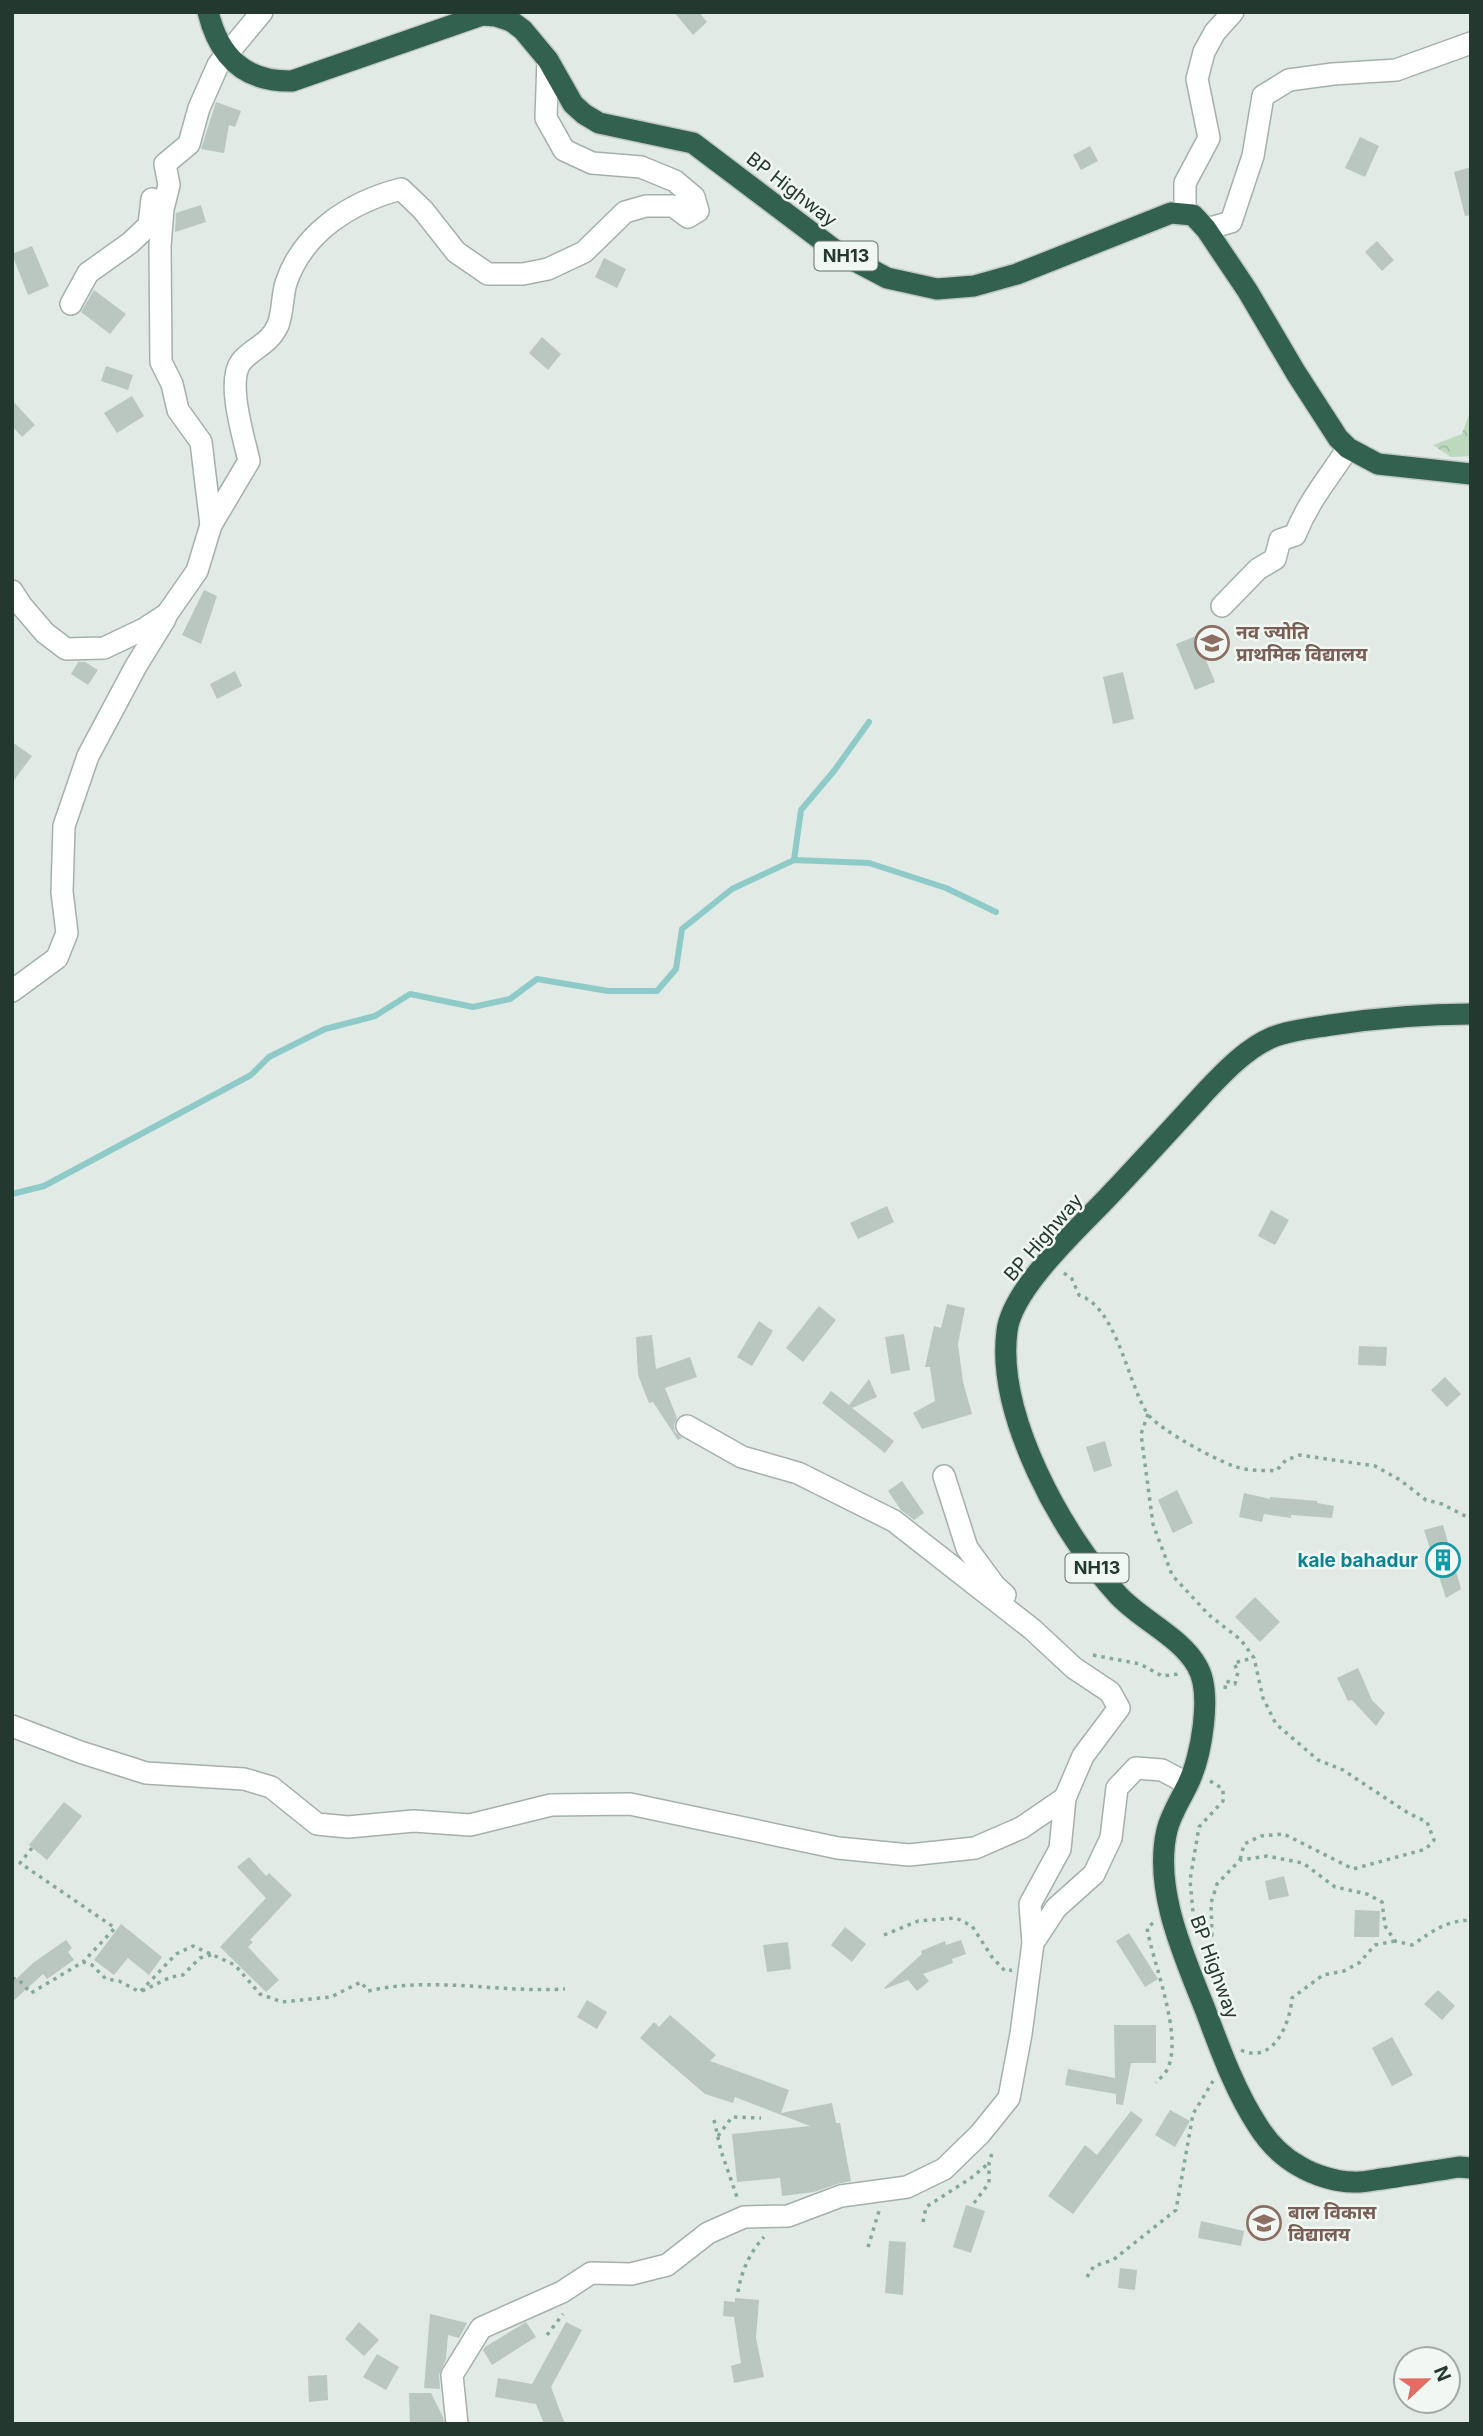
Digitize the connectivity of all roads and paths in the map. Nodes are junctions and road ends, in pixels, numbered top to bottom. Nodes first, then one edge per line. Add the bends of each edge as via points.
1 (208, 12) edge
2 (262, 12) edge
3 (1233, 12) edge
4 (1471, 43) edge
5 (225, 55) junction
6 (548, 60) junction
7 (164, 164) junction
8 (1185, 213) junction
9 (1206, 229) junction
10 (71, 304) dead end
11 (1348, 448) junction
12 (1471, 474) edge
13 (211, 524) junction
14 (12, 591) edge
15 (1222, 606) dead end
16 (167, 614) junction
17 (12, 991) edge
18 (1471, 1014) edge
19 (1049, 1261) junction
20 (1147, 1414) junction
21 (687, 1426) dead end
22 (944, 1476) dead end
23 (1471, 1519) edge
24 (1090, 1654) dead end
25 (1254, 1658) junction
26 (1074, 1668) junction
27 (1199, 1668) junction
28 (1226, 1699) dead end
29 (12, 1726) edge
30 (1191, 1777) junction
31 (1065, 1798) junction
32 (32, 1848) dead end
33 (1240, 1860) junction
34 (1170, 1907) junction
35 (1471, 1920) edge
36 (884, 1936) dead end
37 (1032, 1951) junction
38 (214, 1954) junction
39 (83, 1962) junction
40 (12, 1978) edge
41 (565, 1989) dead end
42 (140, 1992) junction
43 (1156, 2083) dead end
44 (761, 2118) dead end
45 (714, 2120) dead end
46 (718, 2136) junction
47 (989, 2162) dead end
48 (1471, 2168) edge
49 (889, 2207) dead end
50 (785, 2216) junction
51 (734, 2222) junction
52 (923, 2222) dead end
53 (868, 2247) dead end
54 (738, 2292) dead end
55 (457, 2424) edge

1 - 5 highway
2 - 5 street
3 - 8 street via 1204,52 1197,79 1209,138 1185,183
4 - 9 street via 1396,70 1289,80 1263,96 1253,156 1231,222
5 - 6 highway, BP Highway / NH13 via 244,70 274,82 292,81 482,15 511,21
5 - 7 street via 208,83 189,144
6 - 8 highway, BP Highway / NH13 via 573,104 584,114 598,123 693,143 836,251 887,278 937,289 974,286 1017,274 1171,213
6 - 13 street via 546,118 564,150 592,163 641,167 675,181 694,197 698,211 688,217 673,206 625,212 584,252 548,269 523,274 488,274 456,252 401,189 377,195 328,222 301,251 286,283 278,324 265,344 240,363 234,385 249,461
7 - 10 street via 152,193 149,225 88,273
7 - 13 street via 169,185 160,246 161,362 178,410 201,442
8 - 9 highway
9 - 11 highway
11 - 12 highway via 1378,464
11 - 15 street via 1316,492 1295,535 1280,540 1275,559 1258,569
13 - 16 street via 197,571
14 - 16 street via 45,633 66,649 104,648
16 - 17 street via 88,756 64,826 62,892 67,933 57,958
18 - 19 highway, BP Highway / NH13 via 1387,1017 1274,1037 1255,1046 1206,1090
19 - 20 path via 1072,1279 1079,1295 1102,1311
19 - 27 highway, BP Highway / NH13 via 1023,1292 1007,1329 1010,1388 1026,1447 1048,1495 1117,1594 1185,1650
20 - 23 path via 1163,1429 1225,1464 1276,1471 1286,1460 1300,1455 1375,1466 1426,1500
20 - 25 path via 1141,1434 1153,1524 1172,1576 1241,1640
21 - 26 street via 742,1457 798,1473 894,1521 1032,1629
22 - 26 street via 967,1548 995,1586
24 - 27 path via 1140,1664 1162,1676
25 - 28 path via 1234,1663 1238,1672 1234,1684 1226,1681
25 - 33 path via 1263,1698 1276,1724 1318,1760 1343,1770 1427,1822 1434,1840 1426,1849 1353,1869 1284,1834 1261,1836 1244,1844
26 - 31 street via 1110,1692 1119,1708 1083,1756
27 - 30 highway, BP Highway via 1205,1692
29 - 31 street via 146,1773 244,1779 271,1787 317,1824 348,1827 414,1821 470,1825 551,1805 630,1804 838,1848 909,1855 975,1848 1021,1828
30 - 33 path via 1223,1788 1223,1801 1199,1827 1190,1880 1193,1912 1212,1935 1211,1903 1217,1884
30 - 34 highway, BP Highway via 1167,1830 1164,1862
30 - 37 street via 1136,1768 1126,1778 1117,1788 1111,1838 1094,1874 1056,1908
31 - 37 street via 1060,1849 1030,1904
32 - 39 path via 20,1863 115,1928
33 - 35 path via 1267,1856 1303,1863 1335,1887 1367,1894 1382,1902 1385,1926 1395,1941 1412,1945 1453,1921
34 - 43 path via 1147,1928 1172,2043 1167,2069
34 - 48 highway, BP Highway via 1223,2057 1270,2143 1299,2166 1353,2183
36 - 37 path via 918,1921 956,1918 972,1926 1005,1971 1015,1970
37 - 50 street via 1009,2098 980,2134 944,2169 907,2187 841,2196
38 - 41 path via 235,1965 260,1994 282,2002 331,1997 361,1982 368,1991 424,1985
38 - 42 path via 200,1958 183,1975
38 - 42 path via 193,1946 176,1954
39 - 40 path via 31,1993
39 - 42 path via 106,1979
44 - 46 path via 732,2117
45 - 46 path
46 - 51 path via 740,2203
47 - 52 path via 926,2207
49 - 53 path via 878,2212
50 - 51 street via 744,2217
50 - 54 path via 750,2255
51 - 55 street via 708,2233 667,2265 631,2274 591,2273 562,2292 481,2328 452,2375

